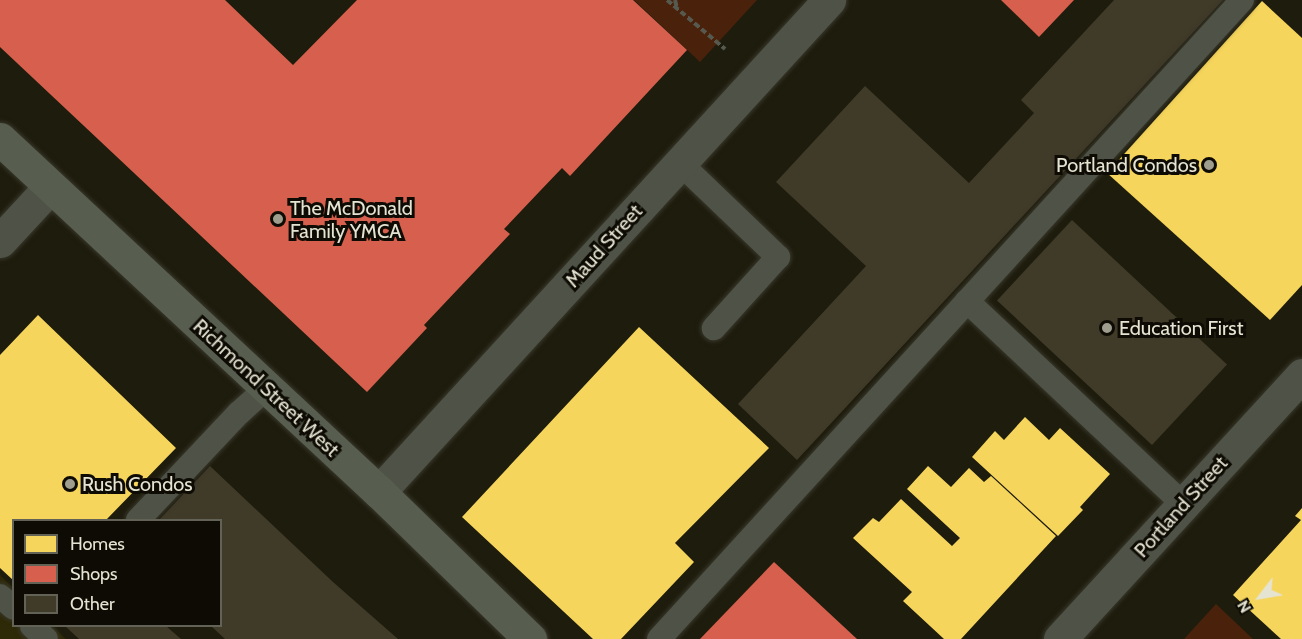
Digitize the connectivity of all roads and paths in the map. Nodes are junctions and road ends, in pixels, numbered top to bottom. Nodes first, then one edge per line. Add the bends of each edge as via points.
1 (667, 0) edge
2 (675, 0) edge
3 (829, 0) edge
4 (1242, 0) edge
5 (677, 9) junction
6 (725, 49) dead end
7 (0, 139) edge
8 (680, 163) junction
9 (50, 187) junction
10 (0, 242) edge
11 (967, 301) junction
12 (714, 328) dead end
13 (1302, 375) edge
14 (266, 389) junction
15 (380, 492) junction
16 (1183, 504) junction
17 (139, 519) edge
18 (0, 596) edge
19 (12, 606) edge
20 (530, 639) edge
21 (659, 639) edge
22 (1060, 639) edge

1 - 5 path
2 - 5 path
3 - 8 street, Maud Street
4 - 11 lane
5 - 6 path
7 - 9 main road, Richmond Street West
8 - 12 lane via 778,257
8 - 15 street, Maud Street
9 - 10 street
9 - 14 main road, Richmond Street West
11 - 16 lane
11 - 21 lane
13 - 16 street, Portland Street
14 - 15 main road, Richmond Street West
14 - 17 lane
15 - 20 main road, Richmond Street West
16 - 22 street, Portland Street
18 - 19 lane

